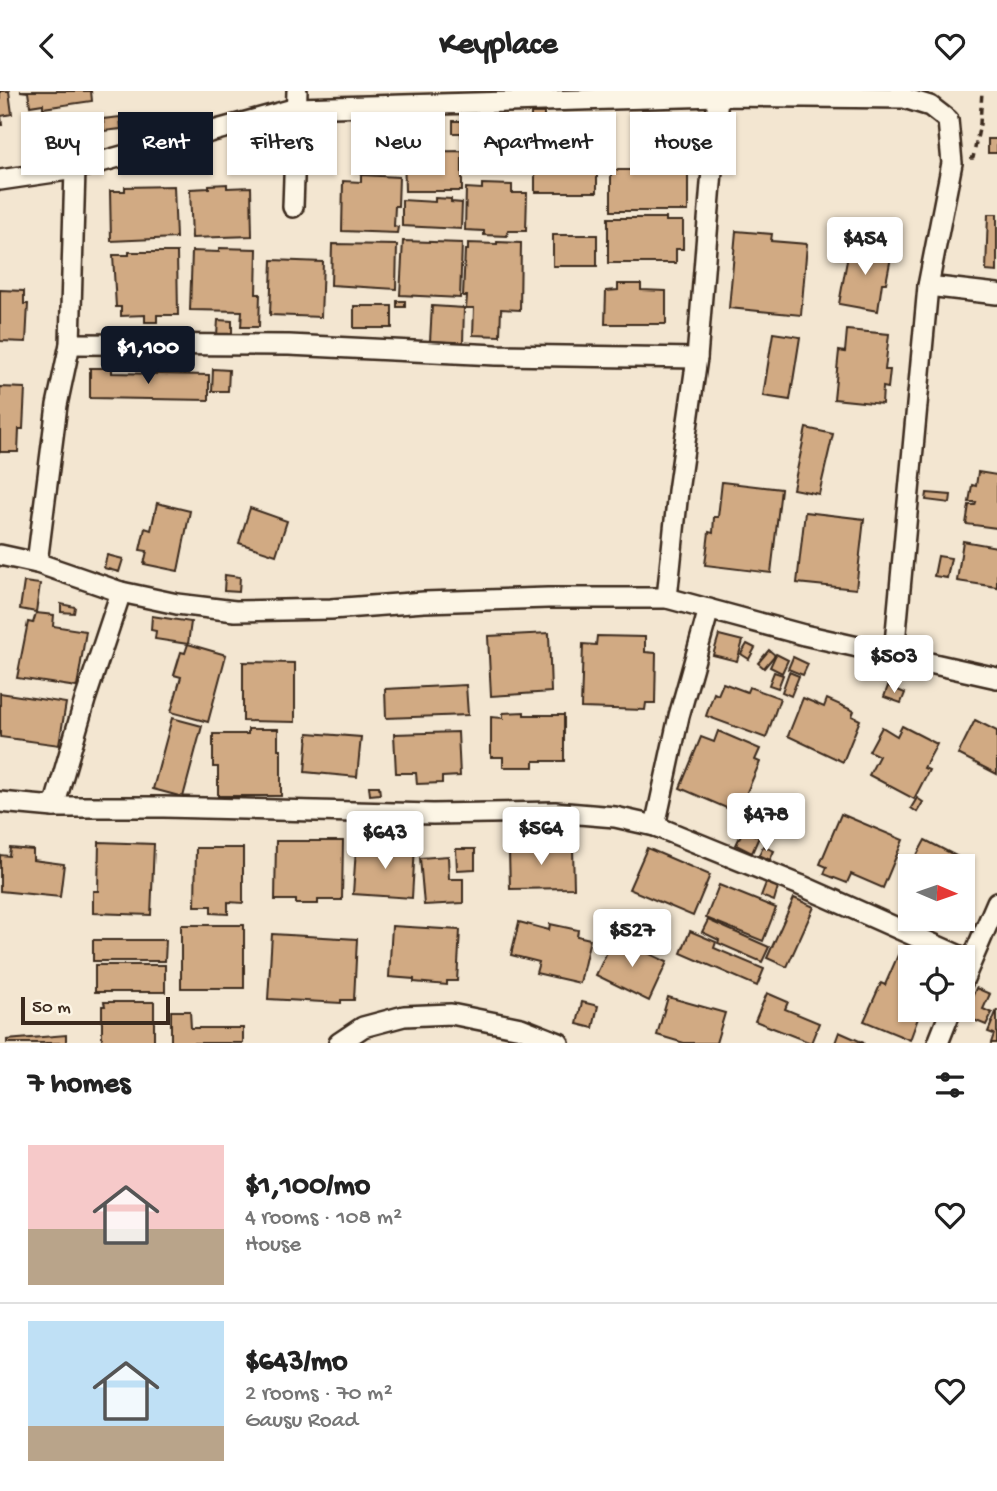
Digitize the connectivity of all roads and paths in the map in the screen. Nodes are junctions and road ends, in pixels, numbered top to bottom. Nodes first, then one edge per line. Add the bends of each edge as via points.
1 (982, 91) edge
2 (718, 96) junction
3 (297, 99) edge
4 (104, 160) edge
5 (951, 163) junction
6 (34, 175) edge
7 (75, 175) edge
8 (0, 180) edge
9 (293, 207) dead end
10 (928, 286) junction
11 (997, 294) edge
12 (71, 344) junction
13 (698, 358) junction
14 (0, 555) edge
15 (37, 563) junction
16 (121, 591) junction
17 (667, 598) junction
18 (709, 609) junction
19 (894, 654) junction
20 (997, 678) edge
21 (0, 802) edge
22 (54, 807) junction
23 (655, 826) junction
24 (997, 902) edge
25 (934, 945) edge
26 (988, 946) edge
27 (946, 1022) edge
28 (339, 1043) edge
29 (559, 1043) edge
30 (938, 1043) edge

1 - 5 path via 973,158
2 - 3 street
2 - 5 street via 905,98 930,106 948,120
2 - 13 street
3 - 4 street
3 - 9 street
5 - 10 street
6 - 8 street
7 - 12 street
10 - 11 street
10 - 19 street
12 - 13 street via 289,345
12 - 15 street via 57,405
13 - 17 street
14 - 15 street
15 - 16 street
16 - 17 street via 206,609 248,612 548,598
16 - 22 street
17 - 18 street
18 - 19 street
18 - 23 street
19 - 20 street
21 - 22 street
22 - 23 street via 555,812
23 - 25 street
24 - 26 street
27 - 30 street
28 - 29 street via 363,1027 404,1016 451,1014 520,1028

